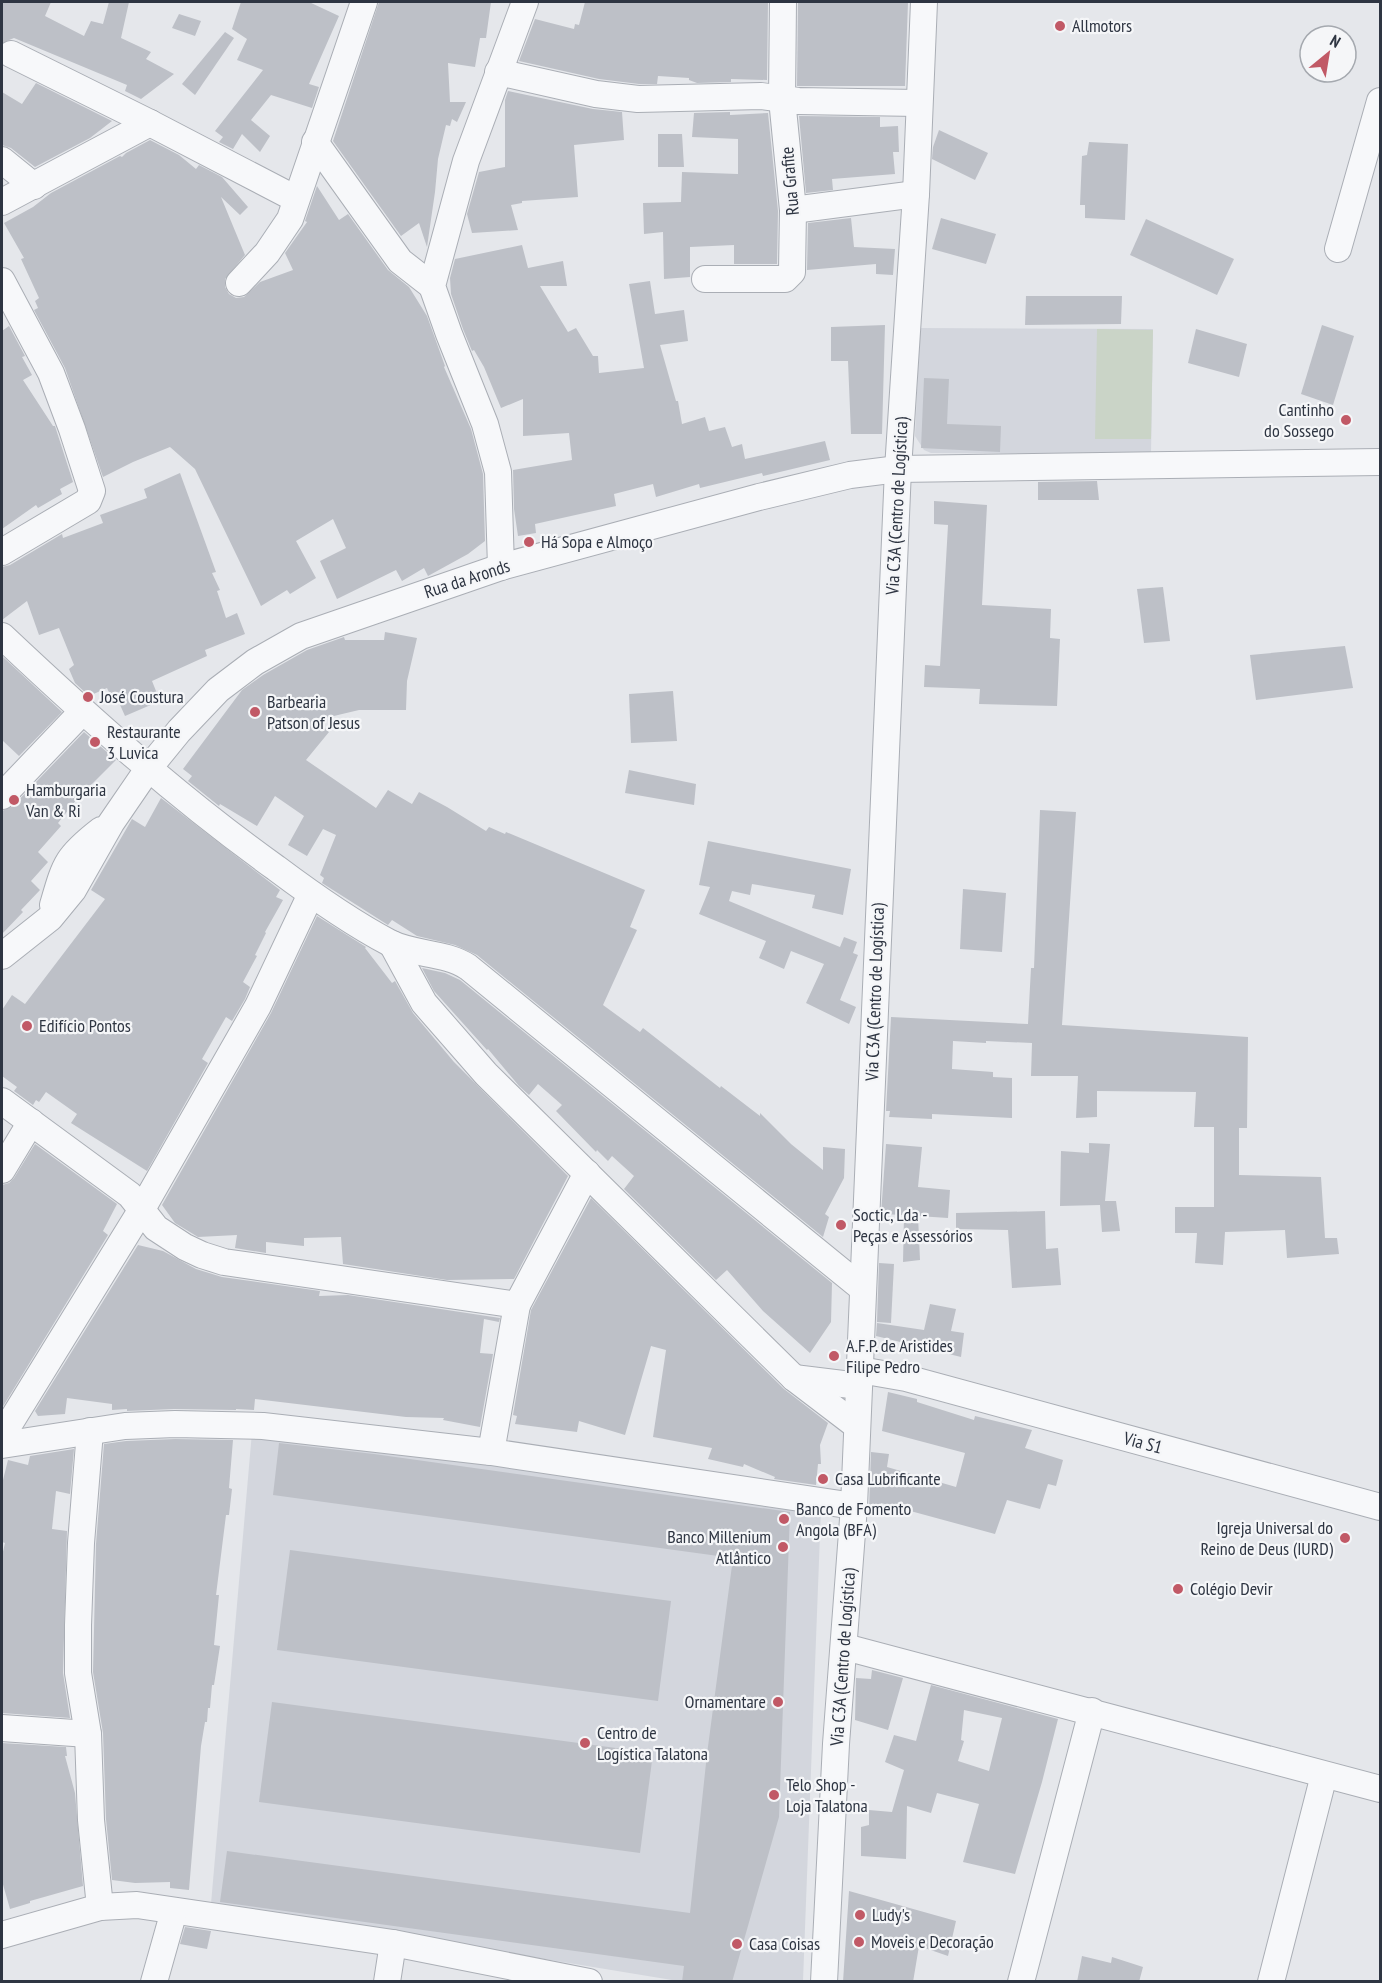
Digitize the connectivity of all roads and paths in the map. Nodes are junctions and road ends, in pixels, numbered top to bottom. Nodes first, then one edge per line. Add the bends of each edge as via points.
1 (364, 2) edge
2 (525, 2) edge
3 (783, 2) edge
4 (924, 2) edge
5 (11, 54) dead end
6 (498, 72) junction
7 (782, 99) junction
8 (1380, 101) edge
9 (918, 103) junction
10 (150, 123) junction
11 (315, 142) junction
12 (2, 160) edge
13 (34, 186) junction
14 (916, 194) junction
15 (296, 199) junction
16 (2, 202) edge
17 (793, 210) junction
18 (1338, 249) dead end
19 (705, 279) dead end
20 (2, 281) edge
21 (239, 283) dead end
22 (432, 286) junction
23 (1380, 462) edge
24 (898, 469) junction
25 (2, 552) edge
26 (501, 567) junction
27 (2, 636) edge
28 (82, 712) junction
29 (148, 769) junction
30 (3, 791) edge
31 (311, 894) junction
32 (392, 944) junction
33 (2, 956) edge
34 (2, 1101) edge
35 (31, 1122) junction
36 (2, 1170) edge
37 (587, 1173) junction
38 (142, 1209) junction
39 (863, 1289) junction
40 (517, 1305) junction
41 (794, 1378) junction
42 (859, 1378) junction
43 (857, 1426) junction
44 (90, 1431) junction
45 (2, 1436) edge
46 (2, 1445) edge
47 (491, 1452) junction
48 (854, 1506) junction
49 (1380, 1507) edge
50 (845, 1647) junction
51 (1092, 1711) junction
52 (2, 1728) edge
53 (88, 1734) junction
54 (1324, 1775) junction
55 (1380, 1789) edge
56 (100, 1907) junction
57 (174, 1911) junction
58 (2, 1935) edge
59 (393, 1943) junction
60 (154, 1982) edge
61 (387, 1982) edge
62 (589, 1982) edge
63 (824, 1982) edge
64 (1021, 1982) edge
65 (1271, 1982) edge

1 - 11 street
2 - 6 street
3 - 7 street, Rua Grafite
4 - 9 street, Via C3A (Centro de Logística)
5 - 10 street
6 - 7 street via 596,94 638,99
6 - 22 street via 466,161
7 - 9 street
7 - 17 street, Rua Grafite
8 - 18 street
9 - 14 street, Via C3A (Centro de Logística)
10 - 13 street
10 - 15 street
11 - 15 street
11 - 22 street via 392,251
12 - 13 street
13 - 16 street
14 - 17 street
14 - 24 street, Via C3A (Centro de Logística)
15 - 21 street via 290,219 267,253
17 - 19 street, Rua Grafite via 789,276
20 - 25 street via 51,373 92,491 88,501
22 - 26 street via 485,424 498,472
23 - 24 street, Rua da Aronds
24 - 26 street, Rua da Aronds via 850,475 759,497
24 - 39 street, Via C3A (Centro de Logística)
26 - 29 street, Rua da Aronds via 301,636 255,662 218,690
27 - 28 street
28 - 29 street
28 - 30 street
29 - 31 street
29 - 33 street, Rua da Aronds via 111,823 73,854 65,866 50,918
31 - 32 street
31 - 38 street via 258,1006
32 - 37 street via 424,1003 473,1061
32 - 39 street via 468,967
34 - 35 street
35 - 36 street
35 - 38 street
37 - 40 street
37 - 41 street
38 - 40 street via 156,1227 185,1247 224,1262
38 - 45 street
39 - 42 street, Via C3A (Centro de Logística)
40 - 47 street
41 - 42 street, Via S1
41 - 43 street
42 - 43 street, Via C3A (Centro de Logística)
42 - 49 street, Via S1 via 906,1378
43 - 48 street, Via C3A (Centro de Logística)
44 - 46 street
44 - 47 street via 175,1424 263,1426
44 - 53 street via 78,1625 78,1673
47 - 48 street
48 - 50 street, Via C3A (Centro de Logística)
50 - 51 street
50 - 63 street, Via C3A (Centro de Logística)
51 - 54 street
51 - 64 street
52 - 53 street
53 - 56 street
54 - 55 street
54 - 65 street
56 - 57 street via 136,1905
56 - 58 street
57 - 59 street
57 - 60 street
59 - 61 street
59 - 62 street

